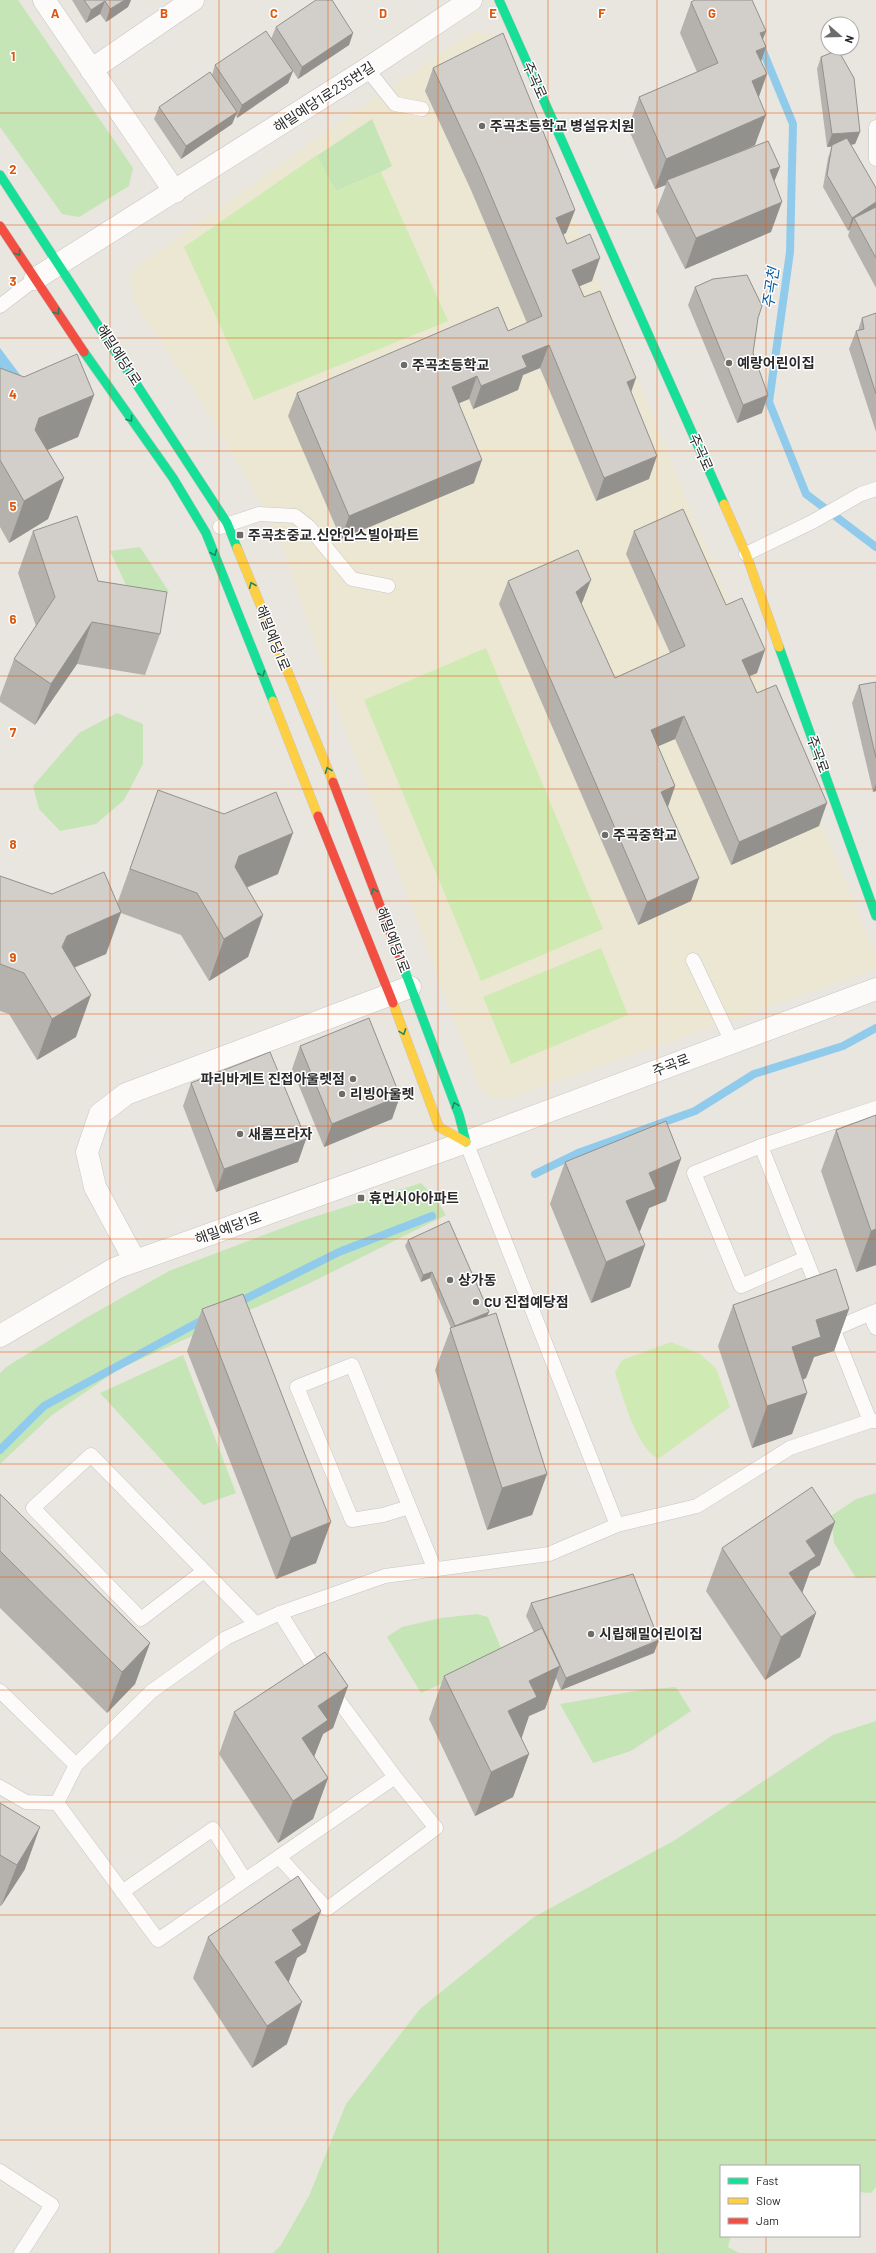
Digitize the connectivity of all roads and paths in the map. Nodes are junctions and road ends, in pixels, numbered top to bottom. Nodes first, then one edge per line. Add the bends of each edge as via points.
1 (44, 0) edge
2 (193, 0) edge
3 (471, 0) edge
4 (499, 0) edge
5 (367, 69) junction
6 (91, 70) junction
7 (422, 109) dead end
8 (876, 127) edge
9 (876, 159) edge
10 (0, 175) edge
11 (175, 192) junction
12 (0, 226) edge
13 (60, 264) junction
14 (36, 280) junction
15 (0, 306) edge
16 (876, 489) edge
17 (227, 523) junction
18 (206, 533) junction
19 (746, 554) junction
20 (388, 586) dead end
21 (876, 916) edge
22 (693, 960) dead end
23 (410, 987) junction
24 (876, 988) edge
25 (390, 996) junction
26 (732, 1042) junction
27 (876, 1108) edge
28 (466, 1142) junction
29 (762, 1146) junction
30 (806, 1258) junction
31 (135, 1261) junction
32 (873, 1312) edge
33 (876, 1328) edge
34 (834, 1329) junction
35 (0, 1336) edge
36 (873, 1421) edge
37 (409, 1507) junction
38 (617, 1525) junction
39 (434, 1570) junction
40 (204, 1571) junction
41 (280, 1612) junction
42 (256, 1624) junction
43 (0, 1691) edge
44 (76, 1765) junction
45 (395, 1777) junction
46 (0, 1787) edge
47 (57, 1803) junction
48 (279, 1857) junction
49 (245, 1880) junction
50 (122, 1892) junction
51 (0, 2171) edge
52 (22, 2253) edge

1 - 6 street
2 - 6 street
3 - 5 street, 해밀예당1로235번길
4 - 19 street, 주곡로
5 - 7 lane via 395,104
5 - 11 street, 해밀예당1로235번길
6 - 11 street
8 - 9 lane
10 - 13 street, 해밀예당1로
11 - 13 street, 해밀예당1로235번길
12 -> 14 street, 해밀예당1로
13 - 14 street, 해밀예당1로235번길
13 - 17 street, 해밀예당1로
14 - 15 lane
14 -> 18 street, 해밀예당1로 via 111,392 173,478
16 - 19 lane via 861,494 814,521
17 - 18 lane
17 - 20 lane via 259,514 295,516 308,527 352,579
23 -> 17 street, 해밀예당1로 via 338,797
18 -> 25 street, 해밀예당1로
19 - 21 street, 주곡로
22 - 26 lane
23 - 25 street
28 -> 23 street, 해밀예당1로 via 459,1116
24 - 26 street, 주곡로
25 -> 28 street, 해밀예당1로 via 439,1127
25 - 31 street via 126,1094 100,1114 88,1152 95,1187
26 - 28 street, 주곡로
27 - 29 lane
28 - 31 street, 해밀예당1로
28 - 38 lane
29 - 30 lane
29 - 30 lane via 694,1173 740,1286
30 - 34 lane
31 - 35 street, 해밀예당1로 via 116,1268
32 - 33 lane
32 - 34 lane
34 - 36 lane
36 - 38 lane via 790,1448 696,1506
37 - 37 lane via 352,1366 297,1387 352,1520 383,1515
37 - 39 lane
38 - 39 lane via 549,1554
39 - 41 lane via 385,1576
40 - 40 lane via 91,1455 33,1508 141,1619
40 - 42 lane
41 - 42 lane
41 - 45 lane via 320,1676
42 - 44 lane via 226,1638 152,1691
43 - 44 lane
44 - 47 lane
45 - 48 lane
45 - 48 lane via 436,1828 327,1909
46 - 47 lane via 26,1802
47 - 50 lane
48 - 49 lane
49 - 50 lane via 158,1940
49 - 50 lane via 213,1829
51 - 52 lane via 52,2205

